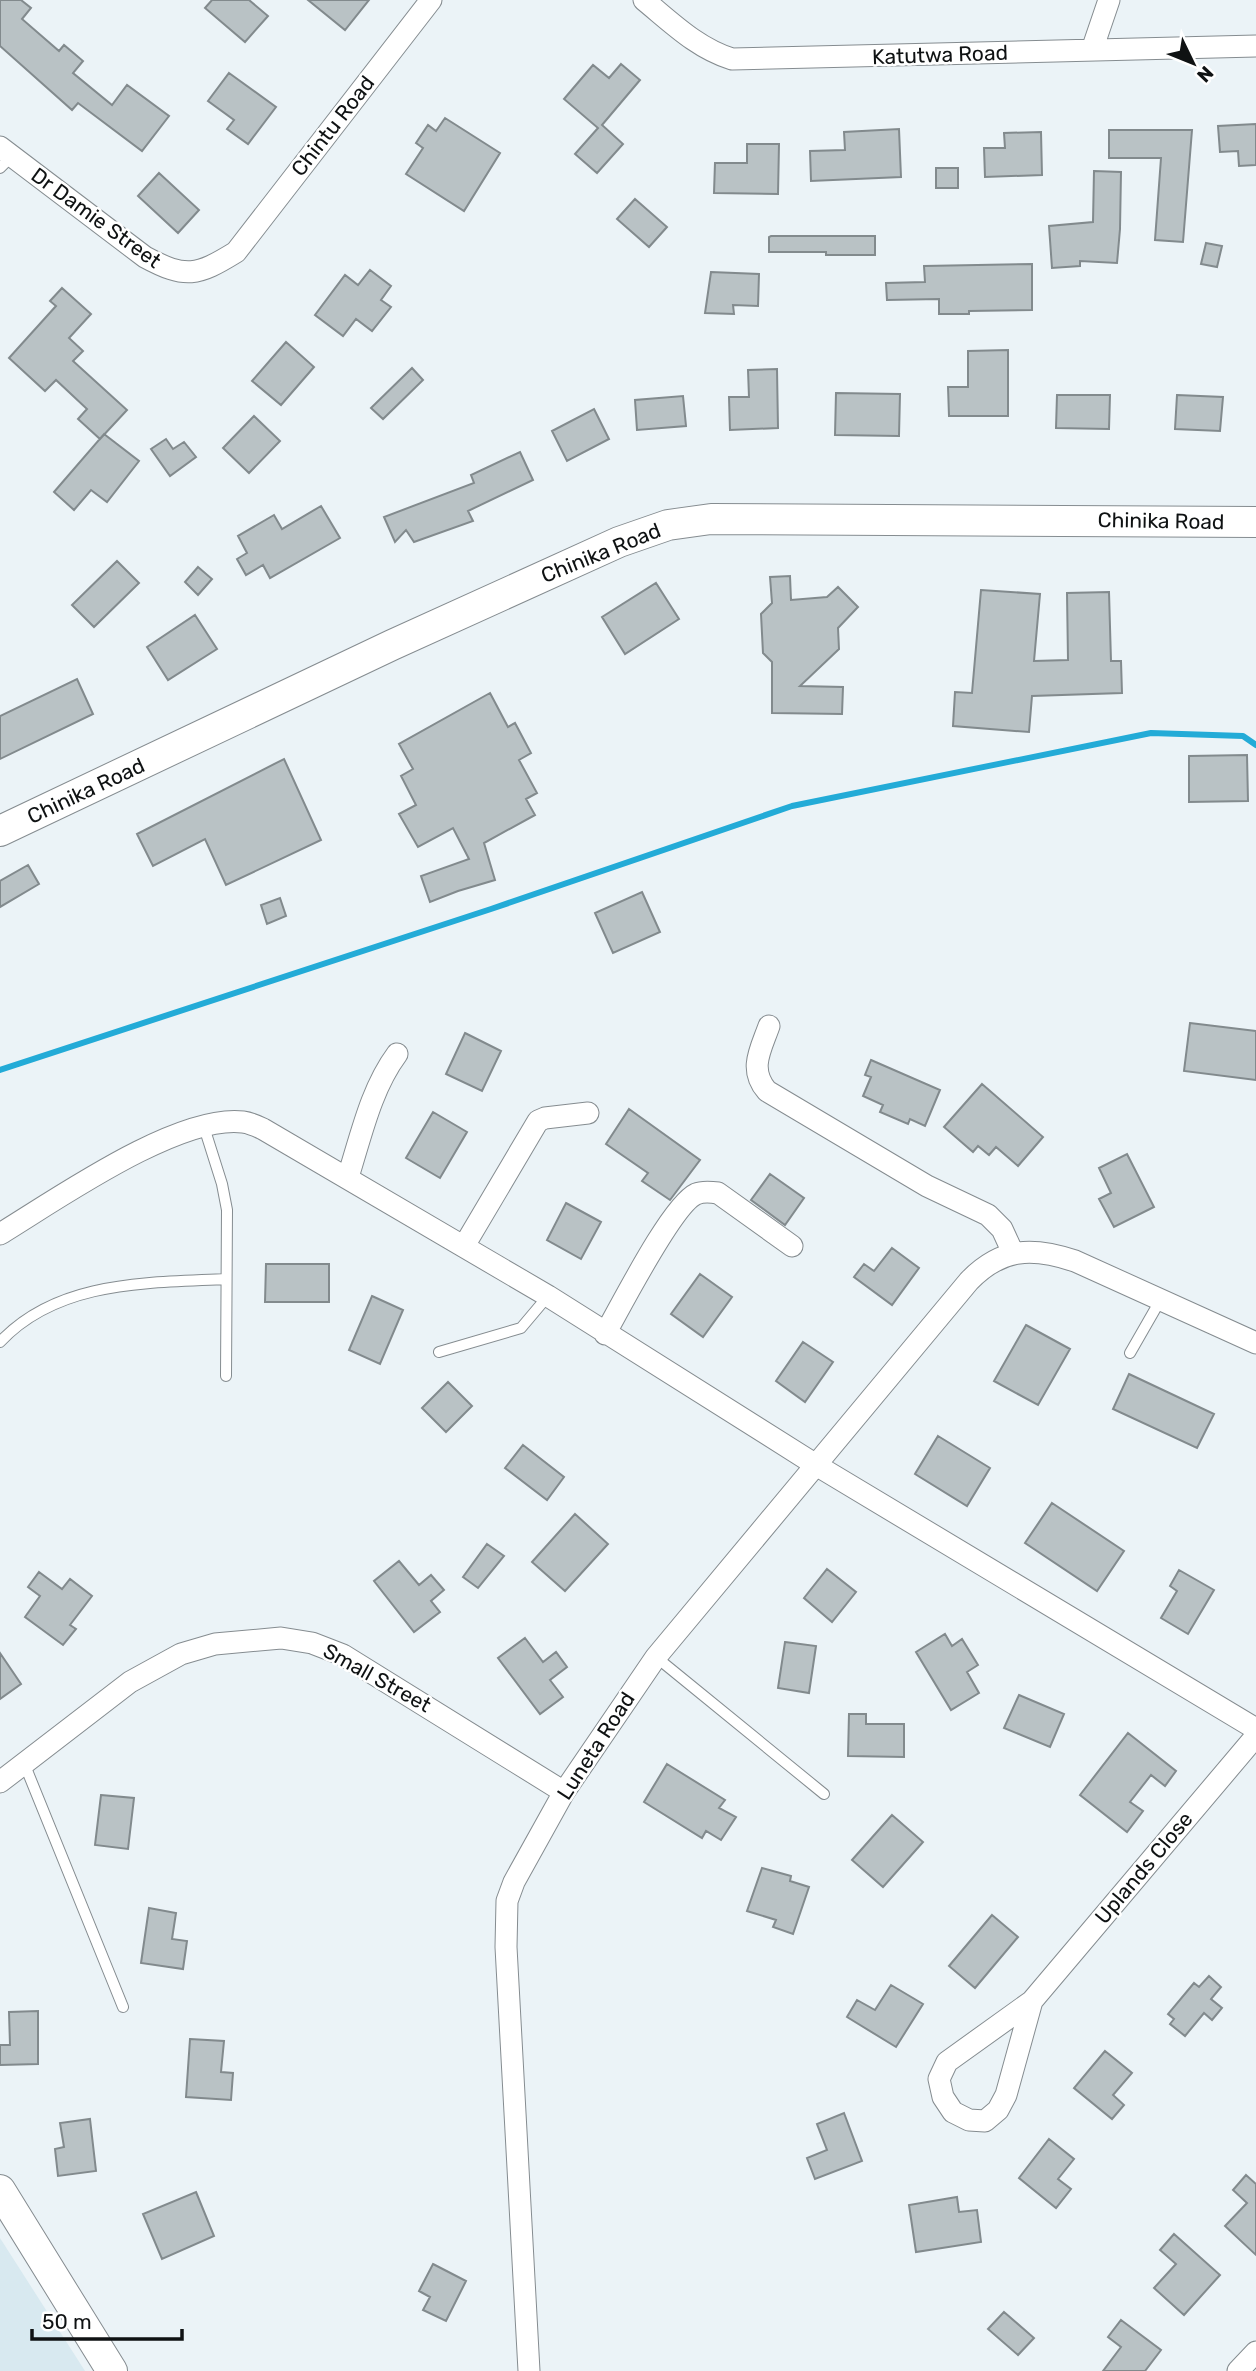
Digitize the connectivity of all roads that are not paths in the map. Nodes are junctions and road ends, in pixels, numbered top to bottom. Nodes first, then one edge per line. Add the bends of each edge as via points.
1 (431, 0) edge
2 (644, 0) edge
3 (1109, 0) edge
4 (1256, 46) edge
5 (1092, 50) junction
6 (4, 157) edge
7 (236, 252) joint
8 (1256, 522) edge
9 (0, 831) edge
10 (769, 1026) dead end
11 (397, 1054) dead end
12 (588, 1113) dead end
13 (204, 1127) junction
14 (348, 1177) junction
15 (0, 1234) edge
16 (464, 1246) junction
17 (792, 1246) dead end
18 (1013, 1253) junction
19 (226, 1279) junction
20 (548, 1297) junction
21 (1161, 1299) junction
22 (605, 1334) junction
23 (0, 1342) edge
24 (1256, 1343) edge
25 (439, 1353) dead end
26 (1130, 1353) dead end
27 (226, 1376) dead end
28 (816, 1465) junction
29 (656, 1657) junction
30 (1256, 1729) edge
31 (1256, 1735) edge
32 (24, 1763) junction
33 (0, 1782) edge
34 (564, 1792) junction
35 (824, 1794) dead end
36 (1032, 2001) junction
37 (123, 2007) dead end
38 (0, 2190) edge
39 (1256, 2351) edge
40 (112, 2371) edge
41 (529, 2371) edge
42 (1238, 2371) edge

1 - 7 street, Chintu Road
2 - 5 street, Katutwa Road via 697,43 732,59
3 - 5 street
4 - 5 street, Katutwa Road
6 - 7 street, Dr Damie Street via 168,270 190,274
8 - 9 main road, Chinika Road via 711,519 668,525 619,542 443,622
10 - 18 street via 756,1064 766,1091 927,1186 988,1215 1002,1228
11 - 14 street via 373,1101
12 - 16 street via 538,1121
13 - 14 street via 229,1122 254,1125
13 - 15 street via 143,1149
13 - 19 lane via 225,1199
14 - 16 street
16 - 20 street
17 - 22 street via 718,1193 696,1194 667,1226
18 - 21 street via 1056,1255
18 - 28 street, Luneta Road via 982,1267
19 - 23 lane via 131,1283 86,1293 38,1313
19 - 27 lane
20 - 22 street
20 - 25 lane via 521,1328
21 - 24 street
21 - 26 lane
22 - 28 street
28 - 29 street, Luneta Road
28 - 30 street
29 - 34 street, Luneta Road
29 - 35 lane
31 - 36 street, Uplands Close
32 - 33 street, Small Street
32 - 34 street, Small Street via 130,1682 181,1654 215,1643 281,1638 343,1655
32 - 37 lane
34 - 41 street, Luneta Road via 514,1882 505,1923
36 - 36 street, Uplands Close via 998,2110 985,2121 953,2112 939,2079 947,2062
38 - 40 main road
39 - 42 street

